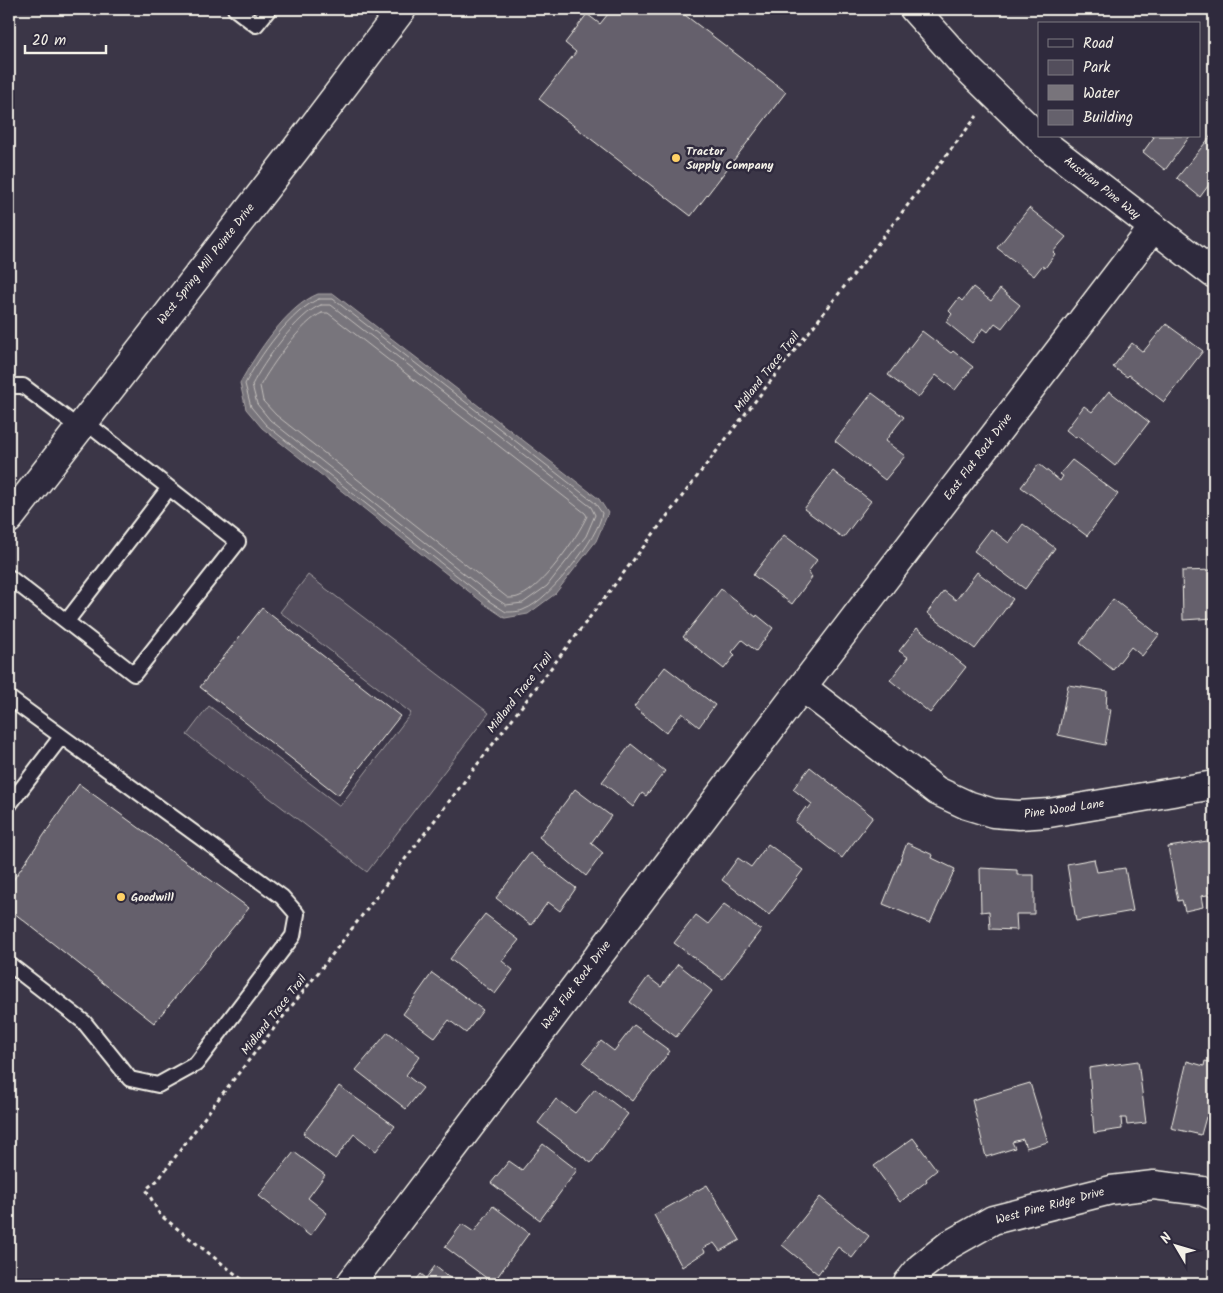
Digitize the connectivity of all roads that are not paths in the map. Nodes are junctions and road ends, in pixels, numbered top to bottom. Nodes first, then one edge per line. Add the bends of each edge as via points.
1 (235, 9) edge
2 (269, 9) edge
3 (402, 9) edge
4 (914, 9) edge
5 (1038, 137) edge
6 (1039, 138) edge
7 (1154, 228) junction
8 (1214, 274) edge
9 (9, 386) edge
10 (81, 424) junction
11 (169, 488) junction
12 (11, 512) edge
13 (9, 577) edge
14 (67, 621) junction
15 (802, 687) junction
16 (9, 698) edge
17 (61, 737) junction
18 (1214, 785) edge
19 (9, 805) edge
20 (9, 964) edge
21 (1214, 1196) edge
22 (351, 1282) dead end
23 (907, 1284) edge

1 - 2 lane via 256,25
3 - 10 street, West Spring Mill Pointe Drive
4 - 5 street, Austrian Pine Way via 965,66
6 - 7 street, Austrian Pine Way
7 - 8 street, Austrian Pine Way
7 - 15 street, East Flat Rock Drive
9 - 10 lane via 23,386
10 - 11 lane
10 - 12 street, West Spring Mill Pointe Drive
11 - 14 lane
11 - 14 lane via 238,542 134,674
13 - 14 lane
15 - 18 street, Pine Wood Lane via 937,791 992,813 1049,813
15 - 22 street, West Flat Rock Drive
16 - 17 lane
17 - 19 lane
17 - 20 lane via 282,897 296,914 293,936 196,1064 158,1085 130,1079 84,1022
21 - 23 street, West Pine Ridge Drive via 1202,1191 1154,1185 1110,1190 993,1220 949,1245 920,1267

